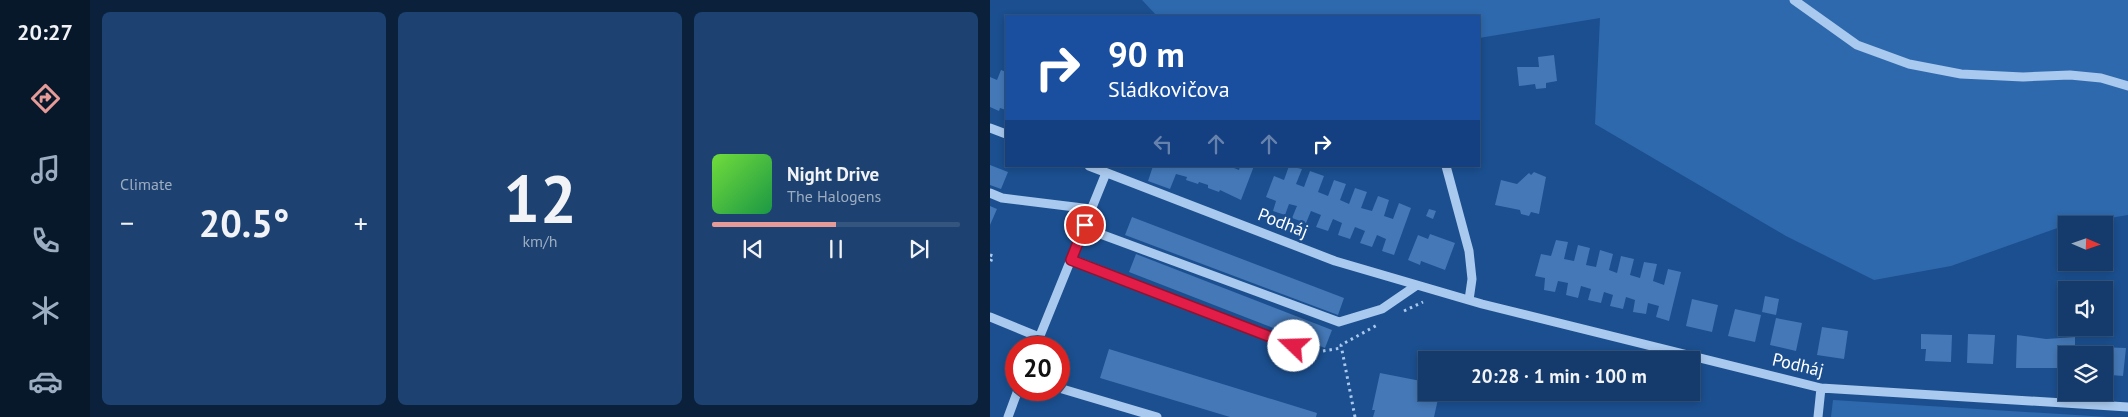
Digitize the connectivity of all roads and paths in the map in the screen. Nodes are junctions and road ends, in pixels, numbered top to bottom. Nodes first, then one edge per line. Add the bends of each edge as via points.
1 (1794, 0) edge
2 (2128, 86) edge
3 (990, 128) edge
4 (1005, 134) edge
5 (1091, 167) edge
6 (1446, 167) edge
7 (1106, 173) junction
8 (990, 193) edge
9 (1091, 209) junction
10 (1084, 228) junction
11 (990, 255) edge
12 (1071, 260) junction
13 (990, 263) edge
14 (1417, 285) junction
15 (1469, 300) junction
16 (1423, 302) dead end
17 (1402, 312) dead end
18 (990, 318) edge
19 (1385, 321) dead end
20 (1036, 336) edge
21 (1039, 336) edge
22 (1341, 348) junction
23 (1312, 353) joint
24 (1821, 388) junction
25 (1070, 391) edge
26 (1014, 401) edge
27 (2128, 407) edge
28 (1008, 417) edge
29 (1156, 417) edge
30 (1356, 417) edge
31 (1818, 417) edge

1 - 2 street via 1857,45 1909,64 1960,74 2101,78
3 - 4 street
5 - 7 street, Podháj
6 - 15 street via 1472,267
7 - 9 street
7 - 14 street, Podháj via 1335,261
8 - 9 street via 1002,198
9 - 10 street
10 - 12 street
10 - 14 street via 1338,322 1382,309
11 - 13 path via 993,256
12 - 21 street
12 - 23 street
14 - 15 street, Podháj
15 - 24 street, Podháj
16 - 17 path
18 - 20 street
19 - 22 path via 1341,345
22 - 23 path
22 - 30 path
24 - 27 street, Podháj
24 - 31 street
25 - 29 street
26 - 28 street

